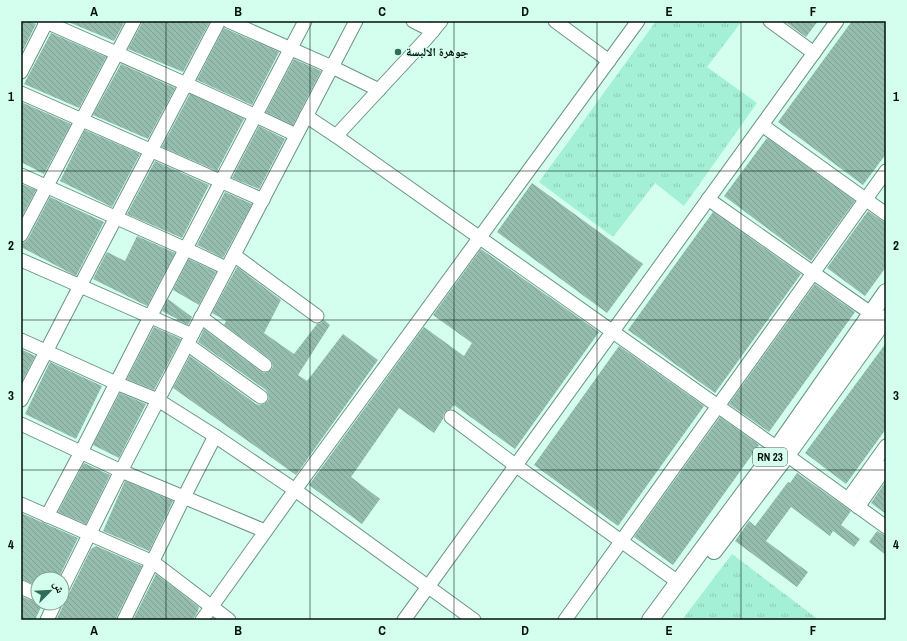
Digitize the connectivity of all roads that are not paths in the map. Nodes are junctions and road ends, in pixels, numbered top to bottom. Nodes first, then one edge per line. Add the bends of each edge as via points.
1 (46, 21) edge
2 (134, 21) edge
3 (219, 21) edge
4 (228, 21) edge
5 (305, 21) edge
6 (356, 21) edge
7 (413, 21) edge
8 (555, 21) edge
9 (638, 21) edge
10 (770, 21) edge
11 (837, 21) edge
12 (437, 26) edge
13 (291, 49) junction
14 (117, 52) junction
15 (814, 53) junction
16 (609, 61) junction
17 (332, 67) junction
18 (21, 72) edge
19 (186, 84) junction
20 (379, 90) junction
21 (21, 93) edge
22 (256, 115) junction
23 (306, 116) junction
24 (81, 120) junction
25 (762, 125) junction
26 (296, 135) junction
27 (336, 136) junction
28 (151, 151) junction
29 (886, 171) edge
30 (21, 175) edge
31 (221, 182) junction
32 (46, 186) junction
33 (708, 199) junction
34 (866, 199) junction
35 (263, 200) junction
36 (886, 214) edge
37 (116, 218) junction
38 (21, 235) edge
39 (480, 238) junction
40 (186, 249) junction
41 (234, 255) junction
42 (21, 260) edge
43 (226, 268) junction
44 (813, 272) junction
45 (80, 286) junction
46 (886, 292) edge
47 (318, 316) dead end
48 (150, 317) junction
49 (201, 317) junction
50 (882, 319) edge
51 (612, 332) junction
52 (189, 339) junction
53 (21, 340) edge
54 (46, 351) junction
55 (265, 365) dead end
56 (116, 383) junction
57 (261, 397) dead end
58 (21, 400) edge
59 (158, 400) junction
60 (718, 406) junction
61 (452, 417) dead end
62 (21, 424) edge
63 (215, 436) junction
64 (886, 446) edge
65 (782, 451) junction
66 (81, 452) junction
67 (515, 466) junction
68 (886, 467) edge
69 (122, 471) junction
70 (295, 490) junction
71 (184, 497) junction
72 (853, 503) junction
73 (21, 504) edge
74 (47, 516) junction
75 (886, 527) edge
76 (265, 531) junction
77 (89, 535) junction
78 (622, 540) junction
79 (153, 562) junction
80 (70, 573) edge
81 (678, 582) junction
82 (427, 587) junction
83 (211, 607) junction
84 (124, 620) edge
85 (202, 620) edge
86 (229, 620) edge
87 (404, 620) edge
88 (474, 620) edge
89 (565, 620) edge
90 (650, 620) edge
91 (664, 620) edge

1 - 14 street
1 - 18 street
2 - 14 street
3 - 19 street
4 - 13 street
5 - 13 street
6 - 17 street
7 - 12 street
8 - 16 street
9 - 16 street
10 - 15 street
11 - 15 street
12 - 20 street
13 - 17 street
13 - 22 street
14 - 19 street
14 - 24 street
15 - 25 street
16 - 39 street
17 - 20 street
17 - 23 street
19 - 22 street
19 - 28 street
20 - 27 street
21 - 24 street
22 - 26 street
22 - 31 street
23 - 26 street
23 - 27 street
24 - 28 street
24 - 32 street
25 - 33 street
25 - 34 street
26 - 35 street
27 - 39 street
28 - 31 street
28 - 37 street
29 - 34 street
30 - 32 street
31 - 35 street
31 - 40 street
32 - 37 street
32 - 38 street
33 - 44 street
33 - 51 street
34 - 36 street
34 - 44 street
35 - 41 street
37 - 40 street
37 - 45 street
39 - 51 street
39 - 70 street
40 - 43 street
40 - 48 street
41 - 43 street
41 - 47 street
42 - 45 street
43 - 49 street
44 - 50 street
44 - 60 street
45 - 48 street
45 - 54 street
46 - 50 main road, RN 23
48 - 52 street
48 - 56 street
49 - 52 street
49 - 55 street
50 - 65 main road, RN 23
51 - 60 street
51 - 67 street
52 - 57 street
52 - 59 street
53 - 54 street
54 - 56 street
54 - 58 street
56 - 59 street
56 - 66 street
59 - 63 street
59 - 69 street
60 - 65 street
60 - 78 street
61 - 67 street
62 - 66 street
63 - 70 street
63 - 71 street
64 - 72 street
65 - 72 street
65 - 81 main road, RN 23
65 - 91 main road, RN 23
66 - 69 street
66 - 74 street
67 - 78 street
67 - 82 street
68 - 72 street
69 - 71 street
69 - 77 street
70 - 76 street
70 - 82 street
71 - 76 street
71 - 79 street
72 - 75 street
73 - 74 street
74 - 77 street
76 - 83 street
77 - 79 street
77 - 80 street
78 - 81 street
78 - 89 street
79 - 83 street
79 - 84 street
81 - 90 main road, RN 23
82 - 87 street
82 - 88 street
83 - 85 street
83 - 86 street

